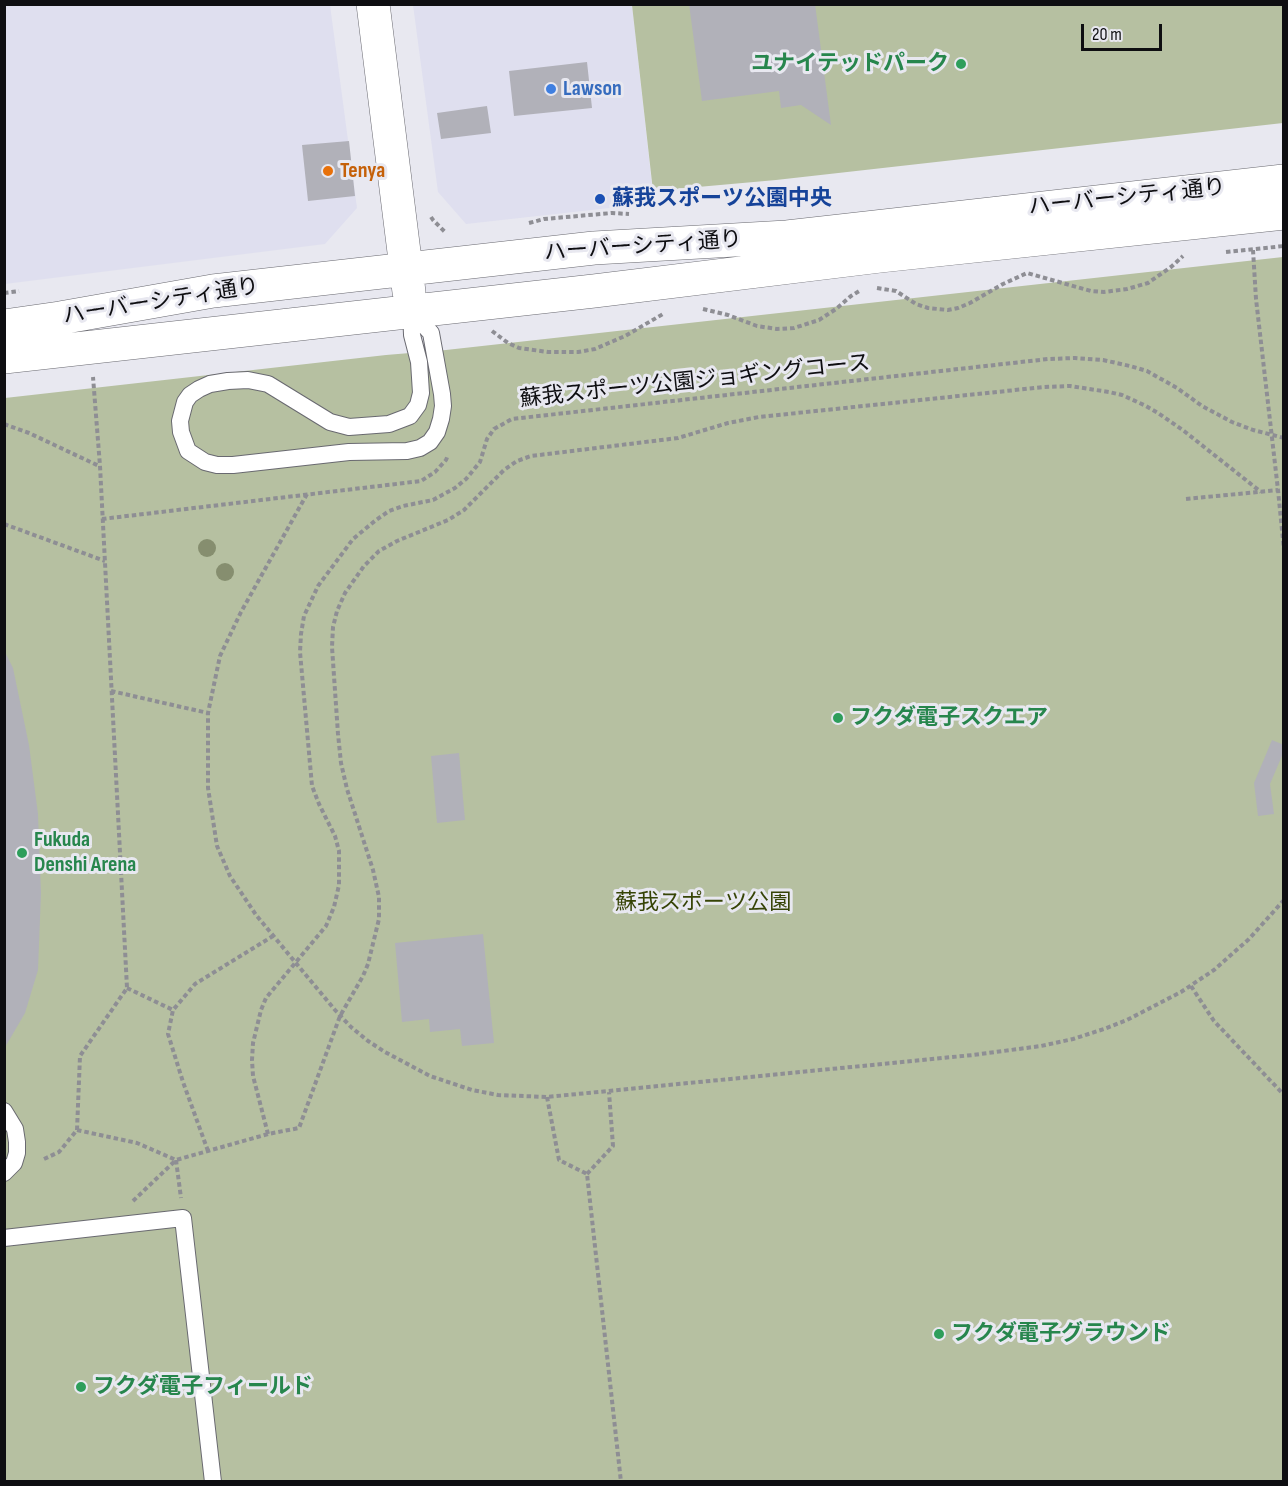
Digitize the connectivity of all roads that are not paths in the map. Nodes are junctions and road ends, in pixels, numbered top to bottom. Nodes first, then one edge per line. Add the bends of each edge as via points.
1 (374, 4) edge
2 (1284, 181) edge
3 (1284, 213) edge
4 (406, 269) junction
5 (411, 311) junction
6 (4, 326) edge
7 (4, 357) edge
8 (4, 1111) edge
9 (4, 1173) edge
10 (4, 1238) edge
11 (213, 1482) edge

1 - 4 street
2 - 4 street, ハーバーシティ通り via 787,237 594,248
3 - 5 street, ハーバーシティ通り
4 - 5 street
4 - 6 street, ハーバーシティ通り via 213,291
5 - 5 lane via 431,333 442,394 441,419 430,442 407,451 349,452 233,465 205,462 188,451 180,421 185,402 199,388 228,381 268,384 330,422 349,427 389,424 410,416 421,393
5 - 7 street, ハーバーシティ通り
8 - 9 lane via 15,1129 17,1142 14,1162
10 - 11 lane via 183,1218

